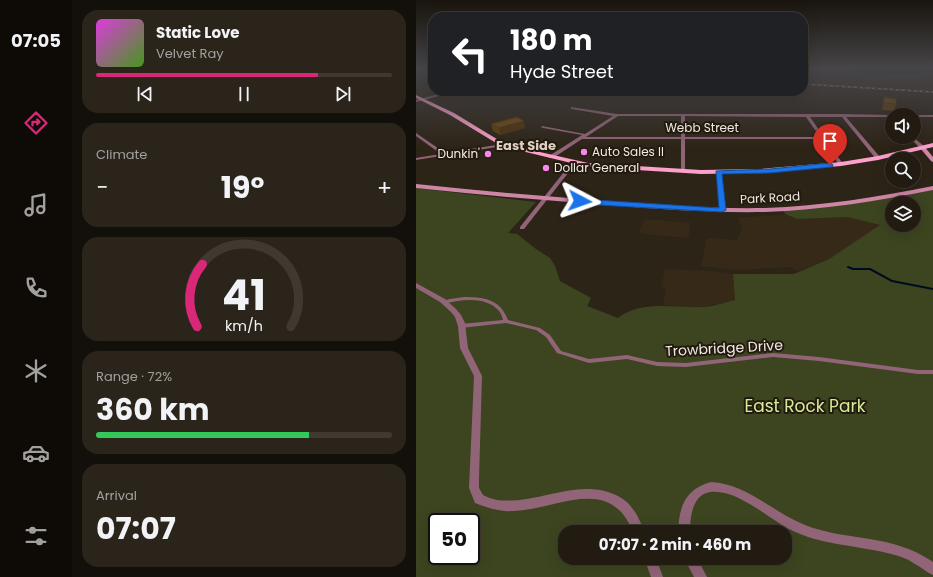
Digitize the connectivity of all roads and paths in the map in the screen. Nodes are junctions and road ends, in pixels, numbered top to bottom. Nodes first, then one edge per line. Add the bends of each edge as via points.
1 (416, 96) edge
2 (435, 96) edge
3 (423, 99) junction
4 (416, 100) edge
5 (572, 108) dead end
6 (617, 115) junction
7 (683, 115) junction
8 (807, 115) junction
9 (842, 115) junction
10 (885, 116) edge
11 (921, 116) edge
12 (933, 116) edge
13 (543, 127) dead end
14 (416, 134) edge
15 (586, 135) junction
16 (582, 138) junction
17 (683, 138) junction
18 (823, 138) junction
19 (423, 139) junction
20 (416, 140) edge
21 (496, 141) junction
22 (919, 144) edge
23 (504, 145) junction
24 (933, 145) edge
25 (922, 147) junction
26 (468, 150) junction
27 (444, 154) junction
28 (551, 157) junction
29 (878, 158) junction
30 (416, 159) edge
31 (933, 160) edge
32 (574, 163) junction
33 (841, 164) junction
34 (683, 171) junction
35 (718, 172) junction
36 (416, 186) edge
37 (933, 188) edge
38 (546, 199) junction
39 (722, 210) junction
40 (522, 228) dead end
41 (416, 285) edge
42 (444, 302) junction
43 (506, 321) junction
44 (461, 326) junction
45 (933, 372) edge
46 (635, 525) edge
47 (684, 525) edge
48 (653, 565) edge
49 (694, 565) edge
50 (933, 570) edge
51 (657, 577) edge
52 (701, 577) edge

1 - 3 main road
2 - 3 street
3 - 4 street
3 - 21 main road
5 - 6 street
6 - 7 street
6 - 15 street
7 - 8 street
7 - 17 street
8 - 9 street
8 - 18 street
9 - 10 street
9 - 29 street
11 - 12 street
13 - 15 street
14 - 19 street
15 - 16 street
16 - 17 street, Webb Street
16 - 28 street
17 - 18 street, Webb Street
17 - 34 street
18 - 33 street
19 - 20 street
19 - 27 street
21 - 23 main road
21 - 26 street
22 - 25 street
23 - 26 street
23 - 28 main road
24 - 25 main road
25 - 29 main road
25 - 31 main road
26 - 27 street
27 - 30 street
28 - 32 main road
29 - 33 main road
32 - 34 main road
32 - 38 street
33 - 35 main road via 770,171
34 - 35 main road
35 - 39 street
36 - 38 main road, Park Road
37 - 39 main road, Park Road via 857,202 782,209
38 - 39 main road, Park Road
38 - 40 street
41 - 42 street
42 - 43 street via 461,298 490,303 500,309
42 - 44 street via 456,314
43 - 44 street, Trowbridge Drive
43 - 45 street, Trowbridge Drive via 543,331 559,352 594,362 627,357 665,365 691,365 773,355 909,372
44 - 46 street via 465,350 475,366 479,381 474,479 474,488 479,499 497,506 513,507 572,495 607,496 623,505
47 - 50 street via 684,517 692,498 699,491 718,487 736,492 773,514 819,536 902,550 923,561
48 - 51 street
49 - 52 street

